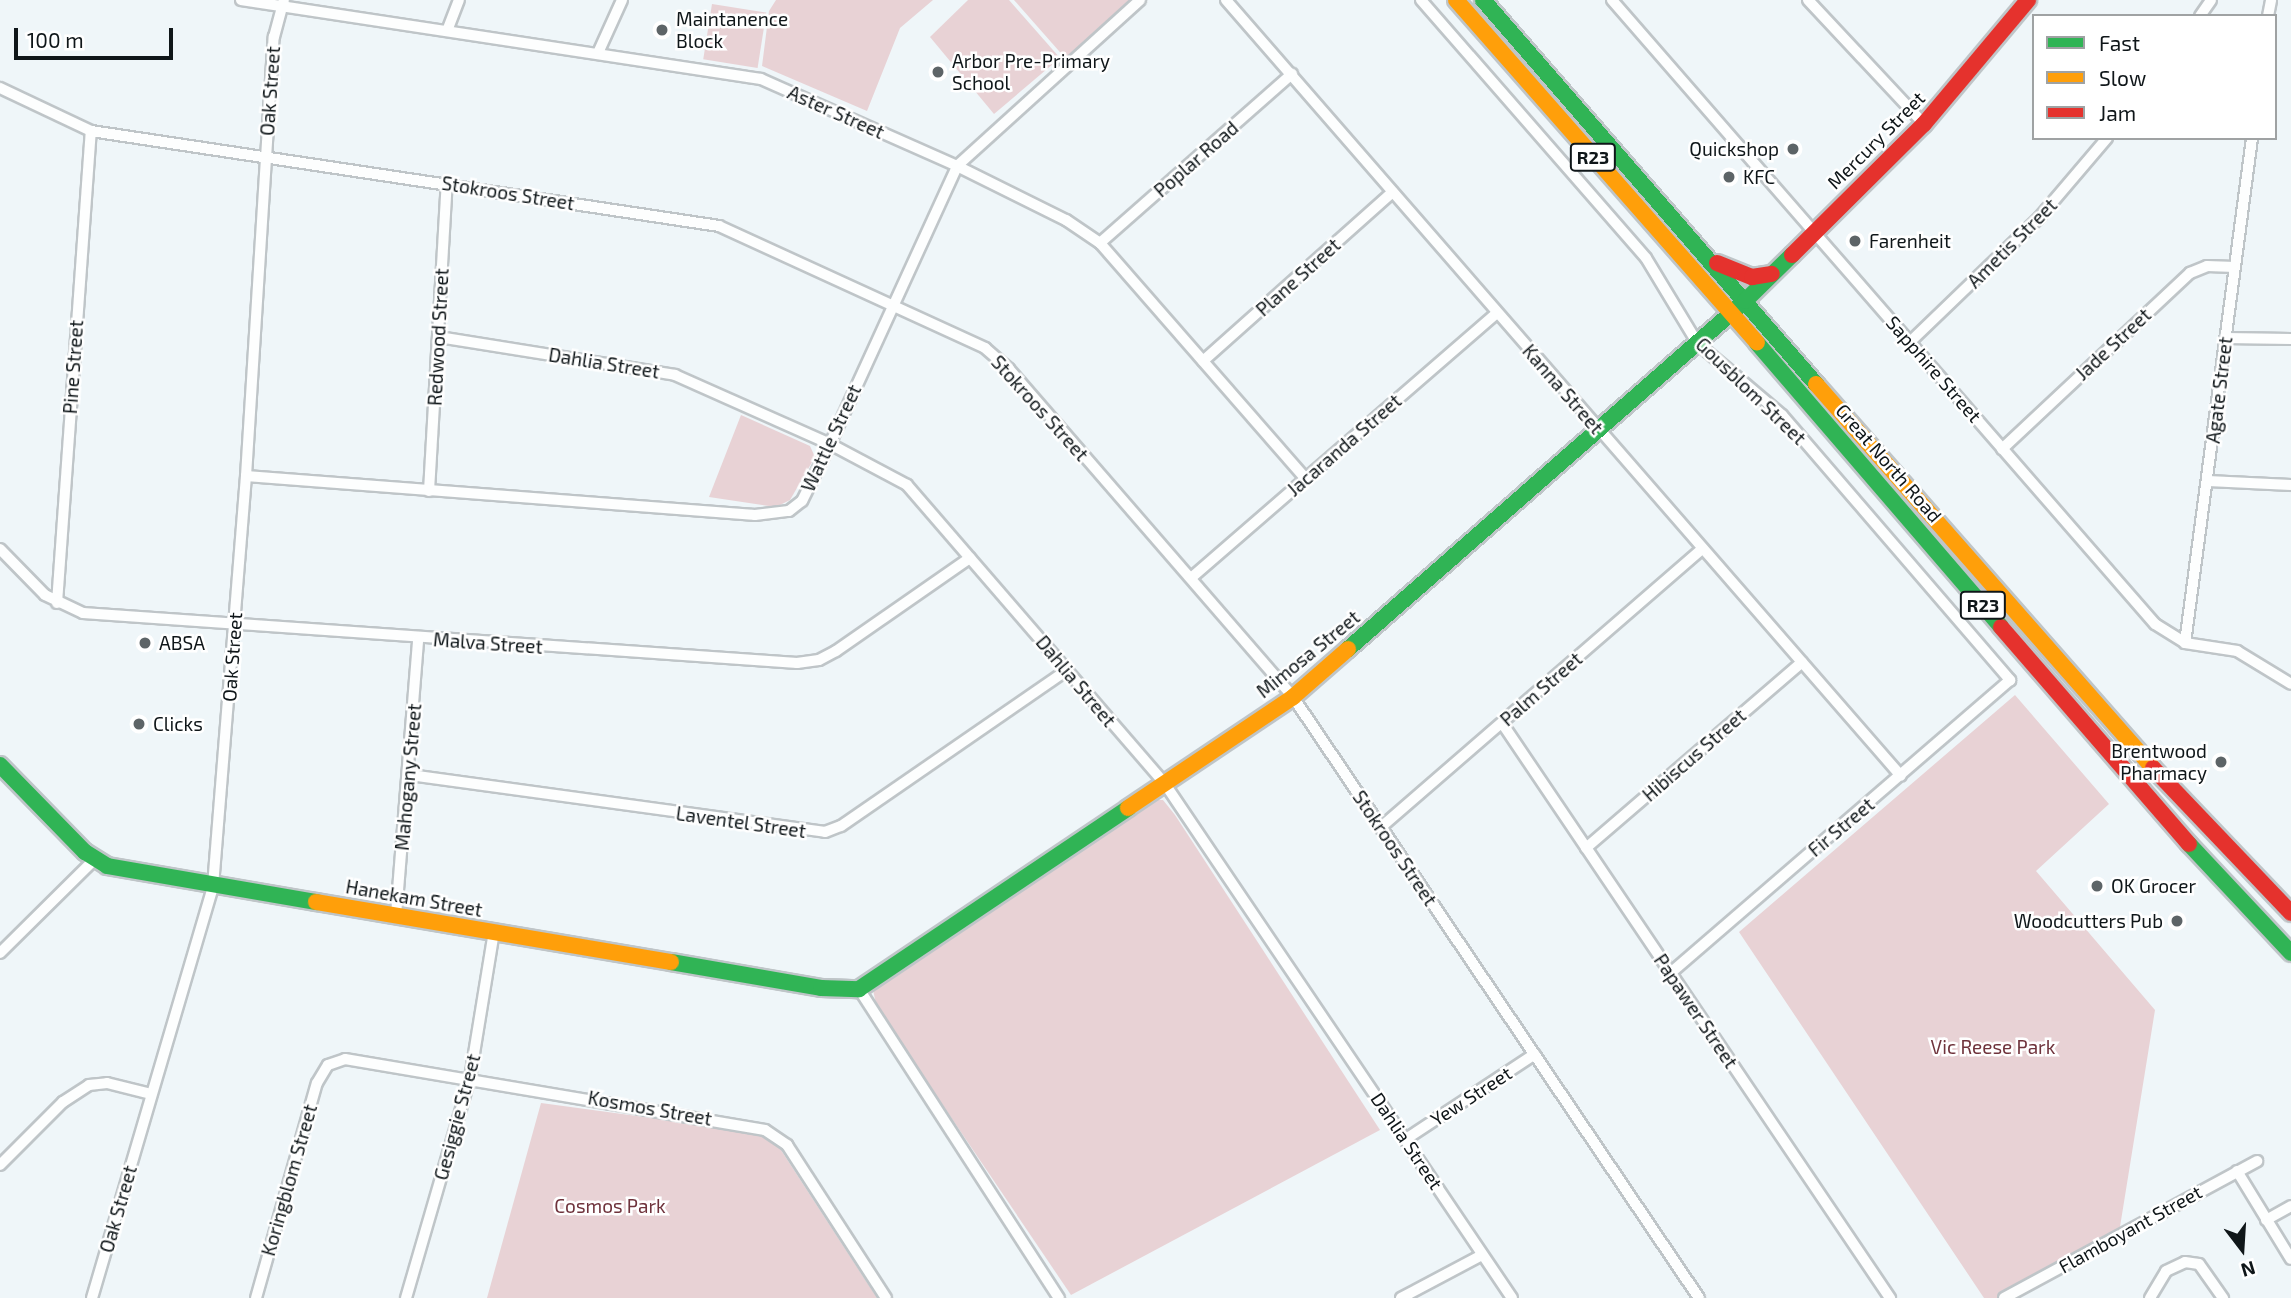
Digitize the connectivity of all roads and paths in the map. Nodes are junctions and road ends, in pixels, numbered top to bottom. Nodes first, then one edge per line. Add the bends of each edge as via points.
1 (241, 0) edge
2 (459, 0) edge
3 (622, 0) edge
4 (1140, 0) edge
5 (1226, 0) edge
6 (1421, 0) edge
7 (1456, 0) edge
8 (1483, 0) edge
9 (1612, 0) edge
10 (1808, 0) edge
11 (2028, 0) edge
12 (283, 4) edge
13 (447, 31) junction
14 (598, 54) junction
15 (1292, 74) junction
16 (0, 88) edge
17 (1924, 124) junction
18 (91, 131) junction
19 (2105, 140) edge
20 (2252, 140) edge
21 (265, 156) junction
22 (957, 166) junction
23 (447, 183) junction
24 (1393, 192) junction
25 (1814, 232) junction
26 (1100, 243) junction
27 (1705, 256) junction
28 (2235, 267) junction
29 (1772, 274) junction
30 (1745, 301) junction
31 (894, 303) junction
32 (1497, 313) junction
33 (1731, 314) junction
34 (439, 337) junction
35 (2226, 338) junction
36 (2291, 339) edge
37 (1911, 341) junction
38 (1698, 344) junction
39 (1203, 361) junction
40 (1600, 432) junction
41 (830, 444) junction
42 (2003, 449) junction
43 (246, 476) junction
44 (1305, 478) junction
45 (2208, 481) junction
46 (2291, 485) edge
47 (429, 491) junction
48 (0, 549) edge
49 (1702, 549) junction
50 (970, 558) junction
51 (1191, 578) junction
52 (57, 603) junction
53 (235, 625) junction
54 (418, 639) junction
55 (2185, 643) junction
56 (1802, 662) junction
57 (1067, 670) junction
58 (2010, 680) joint
59 (2291, 684) edge
60 (1293, 697) junction
61 (1502, 723) junction
62 (0, 765) edge
63 (410, 775) junction
64 (1901, 776) junction
65 (1165, 785) junction
66 (1380, 828) junction
67 (1586, 848) junction
68 (94, 860) junction
69 (213, 886) junction
70 (2291, 914) edge
71 (396, 915) junction
72 (494, 932) junction
73 (0, 953) edge
74 (2291, 953) edge
75 (1670, 973) junction
76 (859, 989) junction
77 (1535, 1054) junction
78 (328, 1065) joint
79 (470, 1078) junction
80 (152, 1094) junction
81 (1406, 1139) junction
82 (2258, 1161) dead end
83 (0, 1165) edge
84 (2237, 1171) junction
85 (2291, 1206) edge
86 (2266, 1220) junction
87 (1482, 1255) junction
88 (2291, 1259) edge
89 (92, 1298) edge
90 (256, 1298) edge
91 (406, 1298) edge
92 (886, 1298) edge
93 (1059, 1298) edge
94 (1401, 1298) edge
95 (1512, 1298) edge
96 (1699, 1298) edge
97 (1890, 1298) edge
98 (2004, 1298) edge
99 (2150, 1298) edge
100 (2223, 1298) edge

1 - 12 street, Aster Street
2 - 13 street
3 - 14 street
4 - 22 street, Wattle Street
5 - 15 street, Kanna Street
6 - 38 street, Gousblom Street via 1646,258
7 - 33 main road, Great North Road / R23
8 - 27 main road, Great North Road / R23
9 - 25 street, Sapphire Street
10 - 17 street
11 - 17 main road, Mercury Street
12 - 13 street, Aster Street
12 - 21 street, Oak Street via 274,37
13 - 14 street, Aster Street
14 - 22 street, Aster Street via 761,79
15 - 24 street, Kanna Street
15 - 26 street, Poplar Road
16 - 18 street, Stokroos Street
17 - 25 main road, Mercury Street
18 - 21 street, Stokroos Street
18 - 52 street, Pine Street
19 - 37 street, Ametis Street via 2039,218
20 - 28 street, Agate Street
21 - 23 street, Stokroos Street
21 - 43 street, Oak Street
22 - 26 street, Aster Street via 1066,220
22 - 31 street, Wattle Street
23 - 31 street, Stokroos Street via 719,226
23 - 34 street, Redwood Street
24 - 32 street, Kanna Street
24 - 39 street, Plane Street
25 - 29 main road, Mercury Street
25 - 37 street, Sapphire Street
26 - 39 street, Aster Street
27 - 29 main road via 1737,274
27 - 30 main road, Great North Road / R23
28 - 35 street, Agate Street
28 - 42 street, Jade Street via 2207,266 2189,273
29 - 30 main road, Mercury Street
30 - 33 main road, Mimosa Street
30 - 70 main road, Great North Road / R23 via 2045,647
31 - 41 street, Wattle Street
31 - 51 street, Stokroos Street via 975,342 1003,363
32 - 40 street, Kanna Street
32 - 44 street, Jacaranda Street
33 - 38 main road, Mimosa Street
33 - 74 main road, Great North Road / R23 via 2154,806
34 - 41 street, Dahlia Street via 675,375
34 - 47 street, Redwood Street
35 - 36 street
35 - 45 street, Agate Street
37 - 42 street, Sapphire Street
38 - 40 main road, Mimosa Street
38 - 58 street, Gousblom Street via 1782,415
39 - 44 street, Aster Street
40 - 49 street, Kanna Street
40 - 60 main road, Mimosa Street
41 - 47 street, Wattle Street via 797,506 770,516
41 - 50 street, Dahlia Street via 907,485
42 - 55 street, Sapphire Street via 2155,624
43 - 47 street, Wattle Street
43 - 53 street, Oak Street
44 - 51 street, Jacaranda Street
45 - 46 street
45 - 55 street, Agate Street
48 - 52 street, Malva Street
49 - 56 street, Kanna Street
49 - 61 street, Palm Street
50 - 54 street, Malva Street via 836,651 812,662
50 - 57 street, Dahlia Street
51 - 60 street, Stokroos Street
52 - 53 street, Malva Street via 94,615
53 - 54 street, Malva Street
53 - 69 street, Oak Street
54 - 63 street, Mahogany Street
55 - 59 street, Sapphire Street via 2237,651
56 - 64 street, Kanna Street
56 - 67 street, Hibiscus Street
57 - 63 street, Laventel Street via 841,826 825,832
57 - 65 street, Dahlia Street
58 - 64 street, Fir Street
60 - 65 main road, Mimosa Street
60 - 66 street, Stokroos Street
61 - 66 street, Palm Street
61 - 67 street, Papawer Street
62 - 68 main road
63 - 71 street, Mahogany Street
64 - 75 street, Fir Street
65 - 76 main road, Mimosa Street
65 - 81 street, Dahlia Street
66 - 77 street, Stokroos Street
67 - 75 street, Papawer Street
68 - 69 main road, Hanekam Street
68 - 73 street
69 - 71 main road, Hanekam Street
69 - 80 street, Oak Street
71 - 72 main road, Hanekam Street
72 - 76 main road, Hanekam Street via 839,991
72 - 79 street, Gesiggie Street
75 - 97 street, Papawer Street
76 - 93 street
77 - 81 street, Yew Street
77 - 96 street, Stokroos Street
78 - 79 street, Kosmos Street via 345,1059
78 - 90 street, Koringblom Street via 317,1083
79 - 91 street, Gesiggie Street
79 - 92 street, Kosmos Street via 749,1125 773,1134 787,1145
80 - 83 street via 107,1083 89,1085 63,1102
80 - 89 street, Oak Street
81 - 87 street, Dahlia Street
82 - 84 street, Flamboyant Street
84 - 86 street
84 - 98 street, Flamboyant Street
85 - 86 street
86 - 88 street
87 - 94 street
87 - 95 street, Dahlia Street
99 - 100 street via 2171,1266 2193,1262 2204,1269

